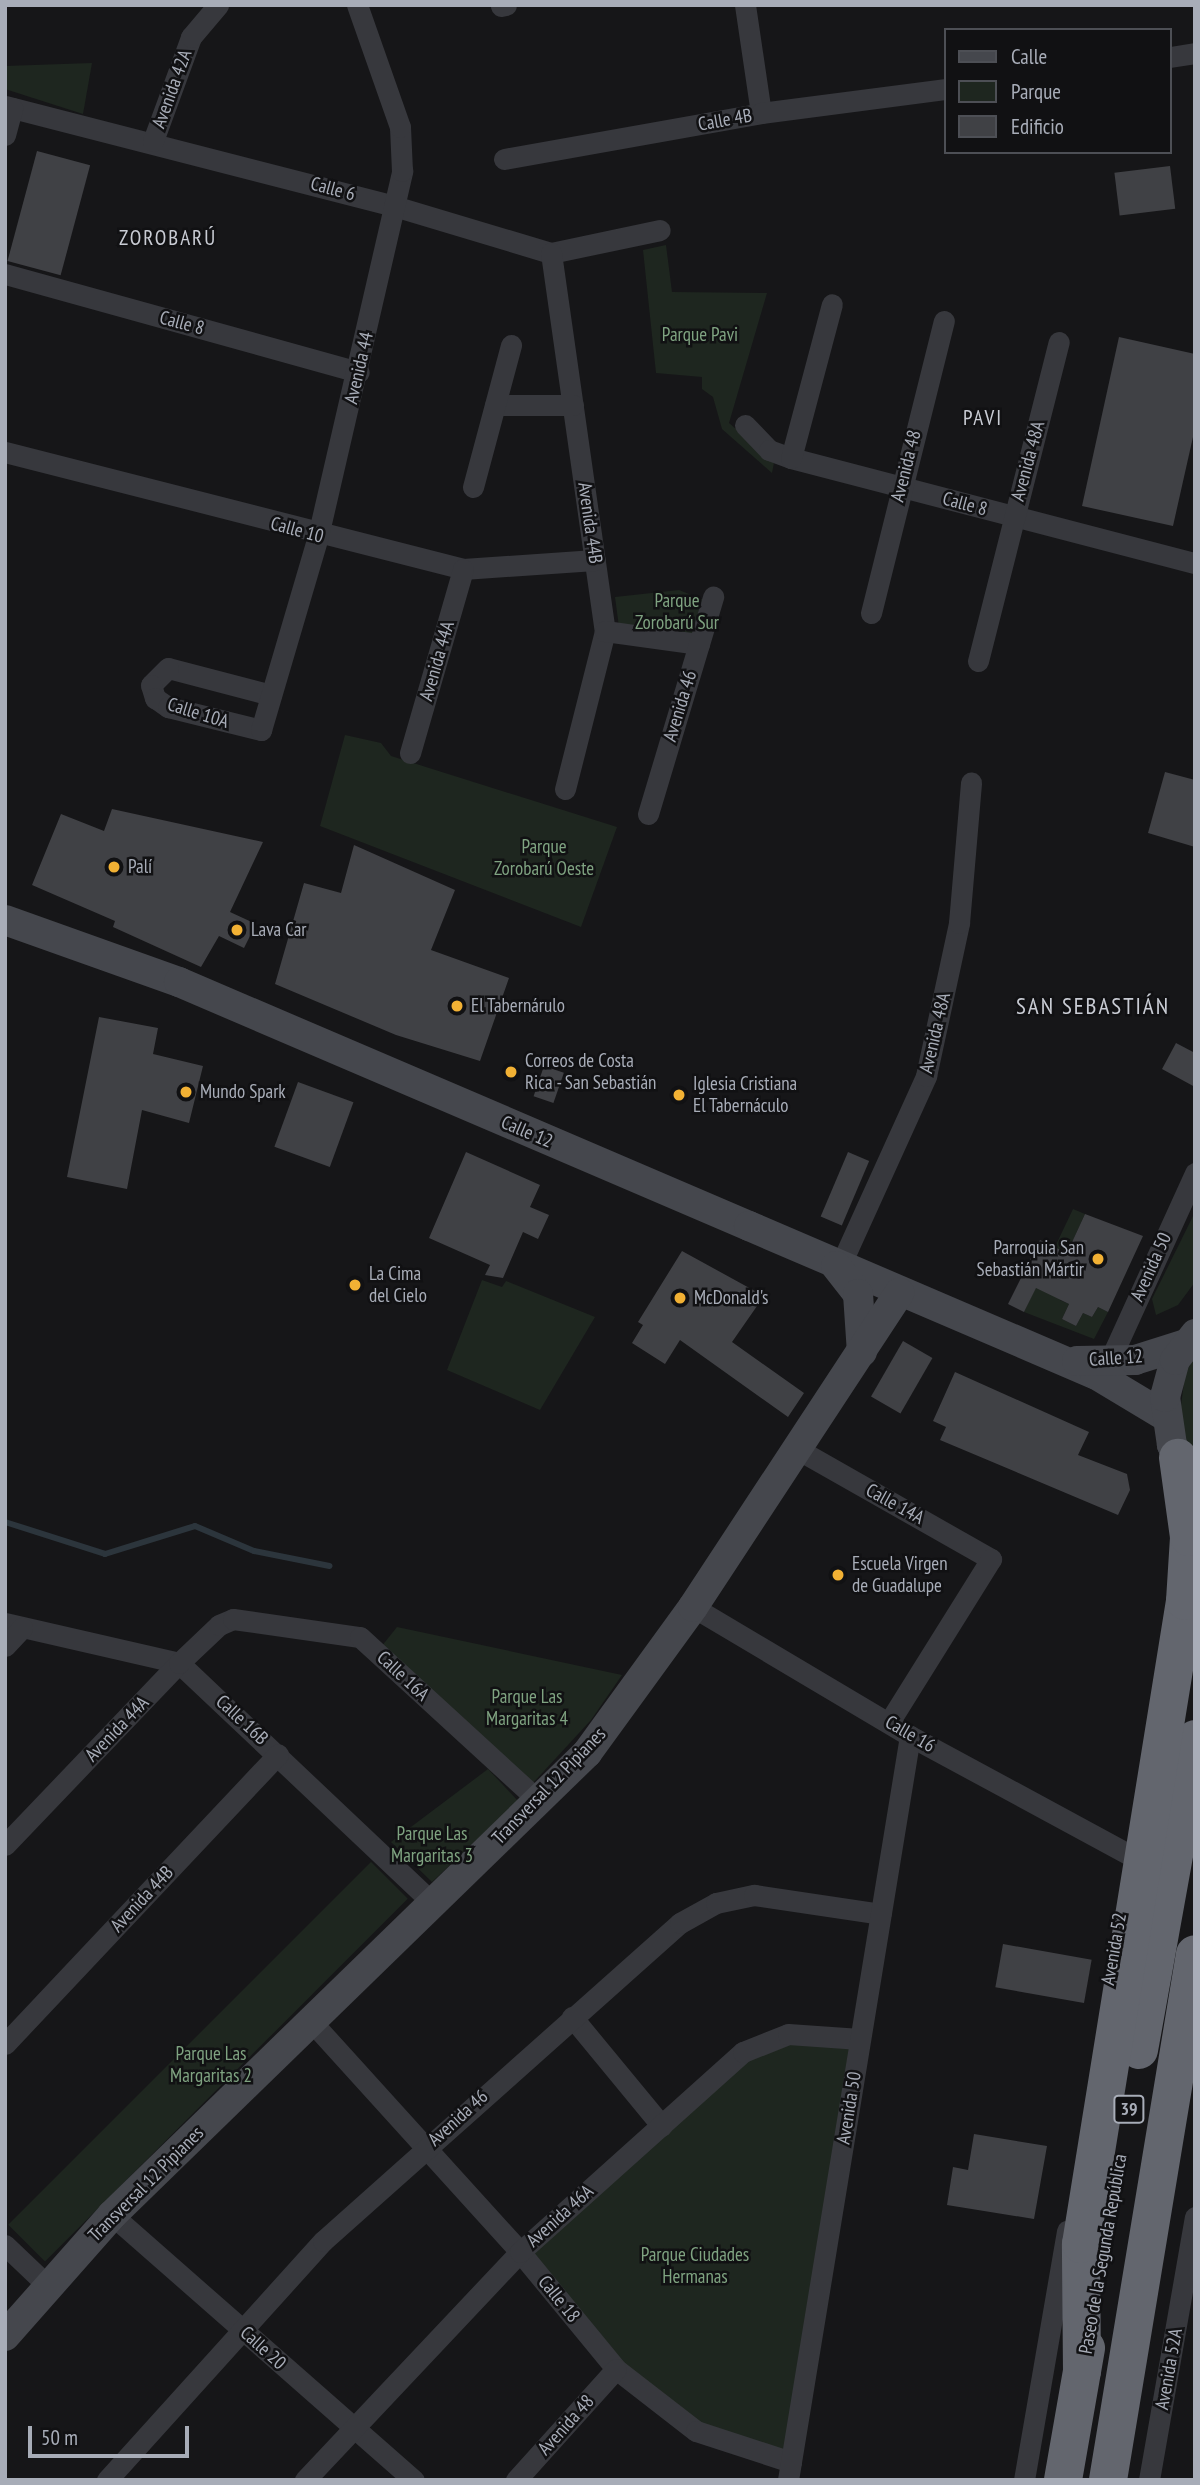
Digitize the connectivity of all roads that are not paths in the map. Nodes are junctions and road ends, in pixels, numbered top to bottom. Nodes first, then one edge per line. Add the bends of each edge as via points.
1 (218, 5) edge
2 (357, 5) edge
3 (745, 5) edge
4 (1195, 53) edge
5 (1172, 57) edge
6 (944, 89) edge
7 (8, 107) edge
8 (761, 113) junction
9 (5, 135) edge
10 (153, 141) junction
11 (504, 159) dead end
12 (394, 206) junction
13 (660, 230) dead end
14 (551, 253) junction
15 (5, 274) edge
16 (832, 304) dead end
17 (944, 321) dead end
18 (1059, 342) dead end
19 (511, 345) dead end
20 (359, 372) junction
21 (495, 405) junction
22 (573, 405) junction
23 (745, 425) dead end
24 (5, 452) edge
25 (791, 458) junction
26 (901, 486) junction
27 (473, 488) dead end
28 (1013, 517) junction
29 (318, 536) junction
30 (595, 560) junction
31 (1195, 563) edge
32 (463, 569) junction
33 (713, 597) dead end
34 (871, 613) dead end
35 (605, 631) junction
36 (699, 644) junction
37 (978, 661) dead end
38 (271, 695) junction
39 (261, 730) joint
40 (410, 753) dead end
41 (971, 783) dead end
42 (565, 789) dead end
43 (648, 814) dead end
44 (5, 920) edge
45 (1195, 1173) edge
46 (837, 1265) junction
47 (899, 1293) junction
48 (1190, 1339) edge
49 (862, 1352) junction
50 (1045, 1354) junction
51 (1109, 1362) junction
52 (1165, 1416) junction
53 (799, 1450) junction
54 (1187, 1468) edge
55 (693, 1607) junction
56 (233, 1619) joint
57 (14, 1625) edge
58 (5, 1646) edge
59 (179, 1663) junction
60 (889, 1722) junction
61 (910, 1736) junction
62 (1195, 1739) edge
63 (278, 1754) junction
64 (540, 1802) junction
65 (5, 1845) edge
66 (1130, 1855) junction
67 (432, 1902) junction
68 (881, 1914) junction
69 (1195, 1954) edge
70 (572, 2017) junction
71 (310, 2020) junction
72 (860, 2039) junction
73 (5, 2044) edge
74 (1195, 2044) edge
75 (662, 2126) junction
76 (426, 2146) junction
77 (112, 2215) junction
78 (1195, 2217) edge
79 (5, 2245) edge
80 (520, 2252) junction
81 (1148, 2256) junction
82 (47, 2285) junction
83 (244, 2331) junction
84 (5, 2336) edge
85 (616, 2370) junction
86 (1082, 2371) junction
87 (352, 2429) junction
88 (789, 2471) edge
89 (107, 2480) edge
90 (304, 2480) edge
91 (414, 2480) edge
92 (516, 2480) edge
93 (1024, 2480) edge
94 (1063, 2480) edge
95 (1108, 2480) edge
96 (1149, 2480) edge

1 - 10 street, Avenida 42A via 191,37
2 - 12 street, Avenida 44 via 400,127 402,171
3 - 8 street
4 - 5 street
6 - 8 street, Calle 4B
7 - 9 street
7 - 10 street, Calle 6
8 - 11 street, Calle 4B
10 - 12 street, Calle 6
12 - 14 street, Calle 6
12 - 20 street, Avenida 44
13 - 14 street, Calle 6
14 - 22 street, Avenida 44B
15 - 20 street, Calle 8
16 - 25 street
17 - 26 street, Avenida 48
18 - 28 street, Avenida 48A
19 - 21 street
20 - 29 street, Avenida 44
21 - 22 street
21 - 27 street
22 - 30 street, Avenida 44B
23 - 25 street, Calle 8 via 769,450
24 - 29 street, Calle 10
25 - 26 street, Calle 8
26 - 28 street, Calle 8
26 - 34 street, Avenida 48
28 - 31 street, Calle 8
28 - 37 street, Avenida 48A
29 - 32 street, Calle 10
29 - 38 street, Avenida 44
30 - 32 street, Calle 10
30 - 35 street, Avenida 44B
32 - 40 street, Avenida 44A
33 - 36 street, Avenida 46
35 - 36 street
35 - 42 street, Avenida 44B
36 - 43 street, Avenida 46
38 - 39 street, Avenida 44
38 - 39 street, Calle 10A via 168,668 150,685 155,698 167,706
41 - 46 street, Avenida 48A via 960,923 926,1076
44 - 46 main road, Calle 12 via 179,982
45 - 51 street, Avenida 50
46 - 47 main road, Calle 12
46 - 49 main road via 858,1294
47 - 49 main road, Transversal 12 Pipianes
47 - 50 main road, Calle 12
48 - 51 main road, Calle 12
48 - 52 main road via 1168,1378
49 - 53 main road, Transversal 12 Pipianes
50 - 51 main road, Calle 12
50 - 52 main road, Calle 12 via 1095,1374
52 - 54 main road
52 - 66 street, Avenida 52 via 1177,1544 1175,1599
53 - 55 main road, Transversal 12 Pipianes
53 - 60 street, Calle 14A via 991,1559
54 - 86 highway via 1185,1601 1081,2244
55 - 60 street, Calle 16
55 - 64 main road, Transversal 12 Pipianes via 597,1741
56 - 59 street, Avenida 44A via 219,1625
56 - 64 street, Calle 16A via 360,1637
57 - 58 street
57 - 59 street
59 - 63 street, Calle 16B
59 - 65 street, Avenida 44A
60 - 61 street, Calle 16
61 - 66 street, Calle 16
61 - 68 street, Avenida 50
62 - 86 highway, Paseo de la Segunda República / 39
63 - 67 street, Calle 16B
63 - 73 street, Avenida 44B
64 - 67 main road, Transversal 12 Pipianes
66 - 93 street, Avenida 52
67 - 71 main road, Transversal 12 Pipianes
68 - 70 street, Avenida 46 via 765,1895 716,1903 680,1923
68 - 72 street, Avenida 50
69 - 81 highway, 39
70 - 75 street
70 - 76 street, Avenida 46
71 - 76 street, Calle 18
71 - 77 main road, Transversal 12 Pipianes
72 - 75 street, Avenida 46A via 788,2034 743,2052
72 - 88 street, Avenida 50
74 - 81 highway
75 - 80 street, Avenida 46A
76 - 80 street, Calle 18
76 - 83 street, Avenida 46 via 323,2241
77 - 82 main road, Transversal 12 Pipianes
77 - 83 street, Calle 20
78 - 96 street, Avenida 52A
79 - 82 street
80 - 85 street, Calle 18
80 - 87 street, Avenida 46A
81 - 95 highway, 39
82 - 84 main road, Transversal 12 Pipianes
83 - 87 street, Calle 20
83 - 89 street, Avenida 46
85 - 88 street, Calle 18 via 696,2431
85 - 92 street, Avenida 48
86 - 94 highway, Paseo de la Segunda República / 39
87 - 90 street, Avenida 46A
87 - 91 street, Calle 20

